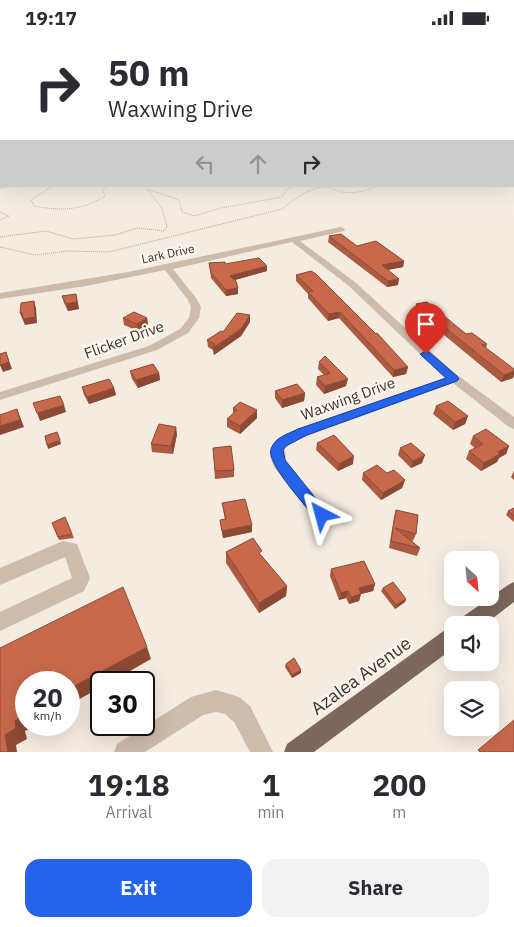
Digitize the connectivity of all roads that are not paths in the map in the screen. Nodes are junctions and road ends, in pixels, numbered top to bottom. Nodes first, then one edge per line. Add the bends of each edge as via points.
1 (340, 229) dead end
2 (293, 239) junction
3 (167, 267) junction
4 (0, 296) edge
5 (453, 379) junction
6 (0, 397) edge
7 (514, 424) edge
8 (322, 515) dead end
9 (0, 577) edge
10 (514, 591) edge
11 (480, 616) edge
12 (0, 622) edge
13 (444, 643) edge
14 (125, 752) edge
15 (262, 752) edge
16 (295, 752) edge

1 - 2 street, Lark Drive
2 - 3 street, Lark Drive
2 - 5 street via 352,285
3 - 4 street, Lark Drive via 78,285
3 - 6 street, Flicker Drive via 196,307 194,318 184,331 153,348
5 - 7 street
5 - 8 street, Waxwing Drive via 303,432 281,443 277,450 280,463
9 - 12 street via 63,549 71,549 82,578 78,585
10 - 11 main road
13 - 16 main road, Azalea Avenue
14 - 15 street via 200,705 216,701 231,705 242,714

